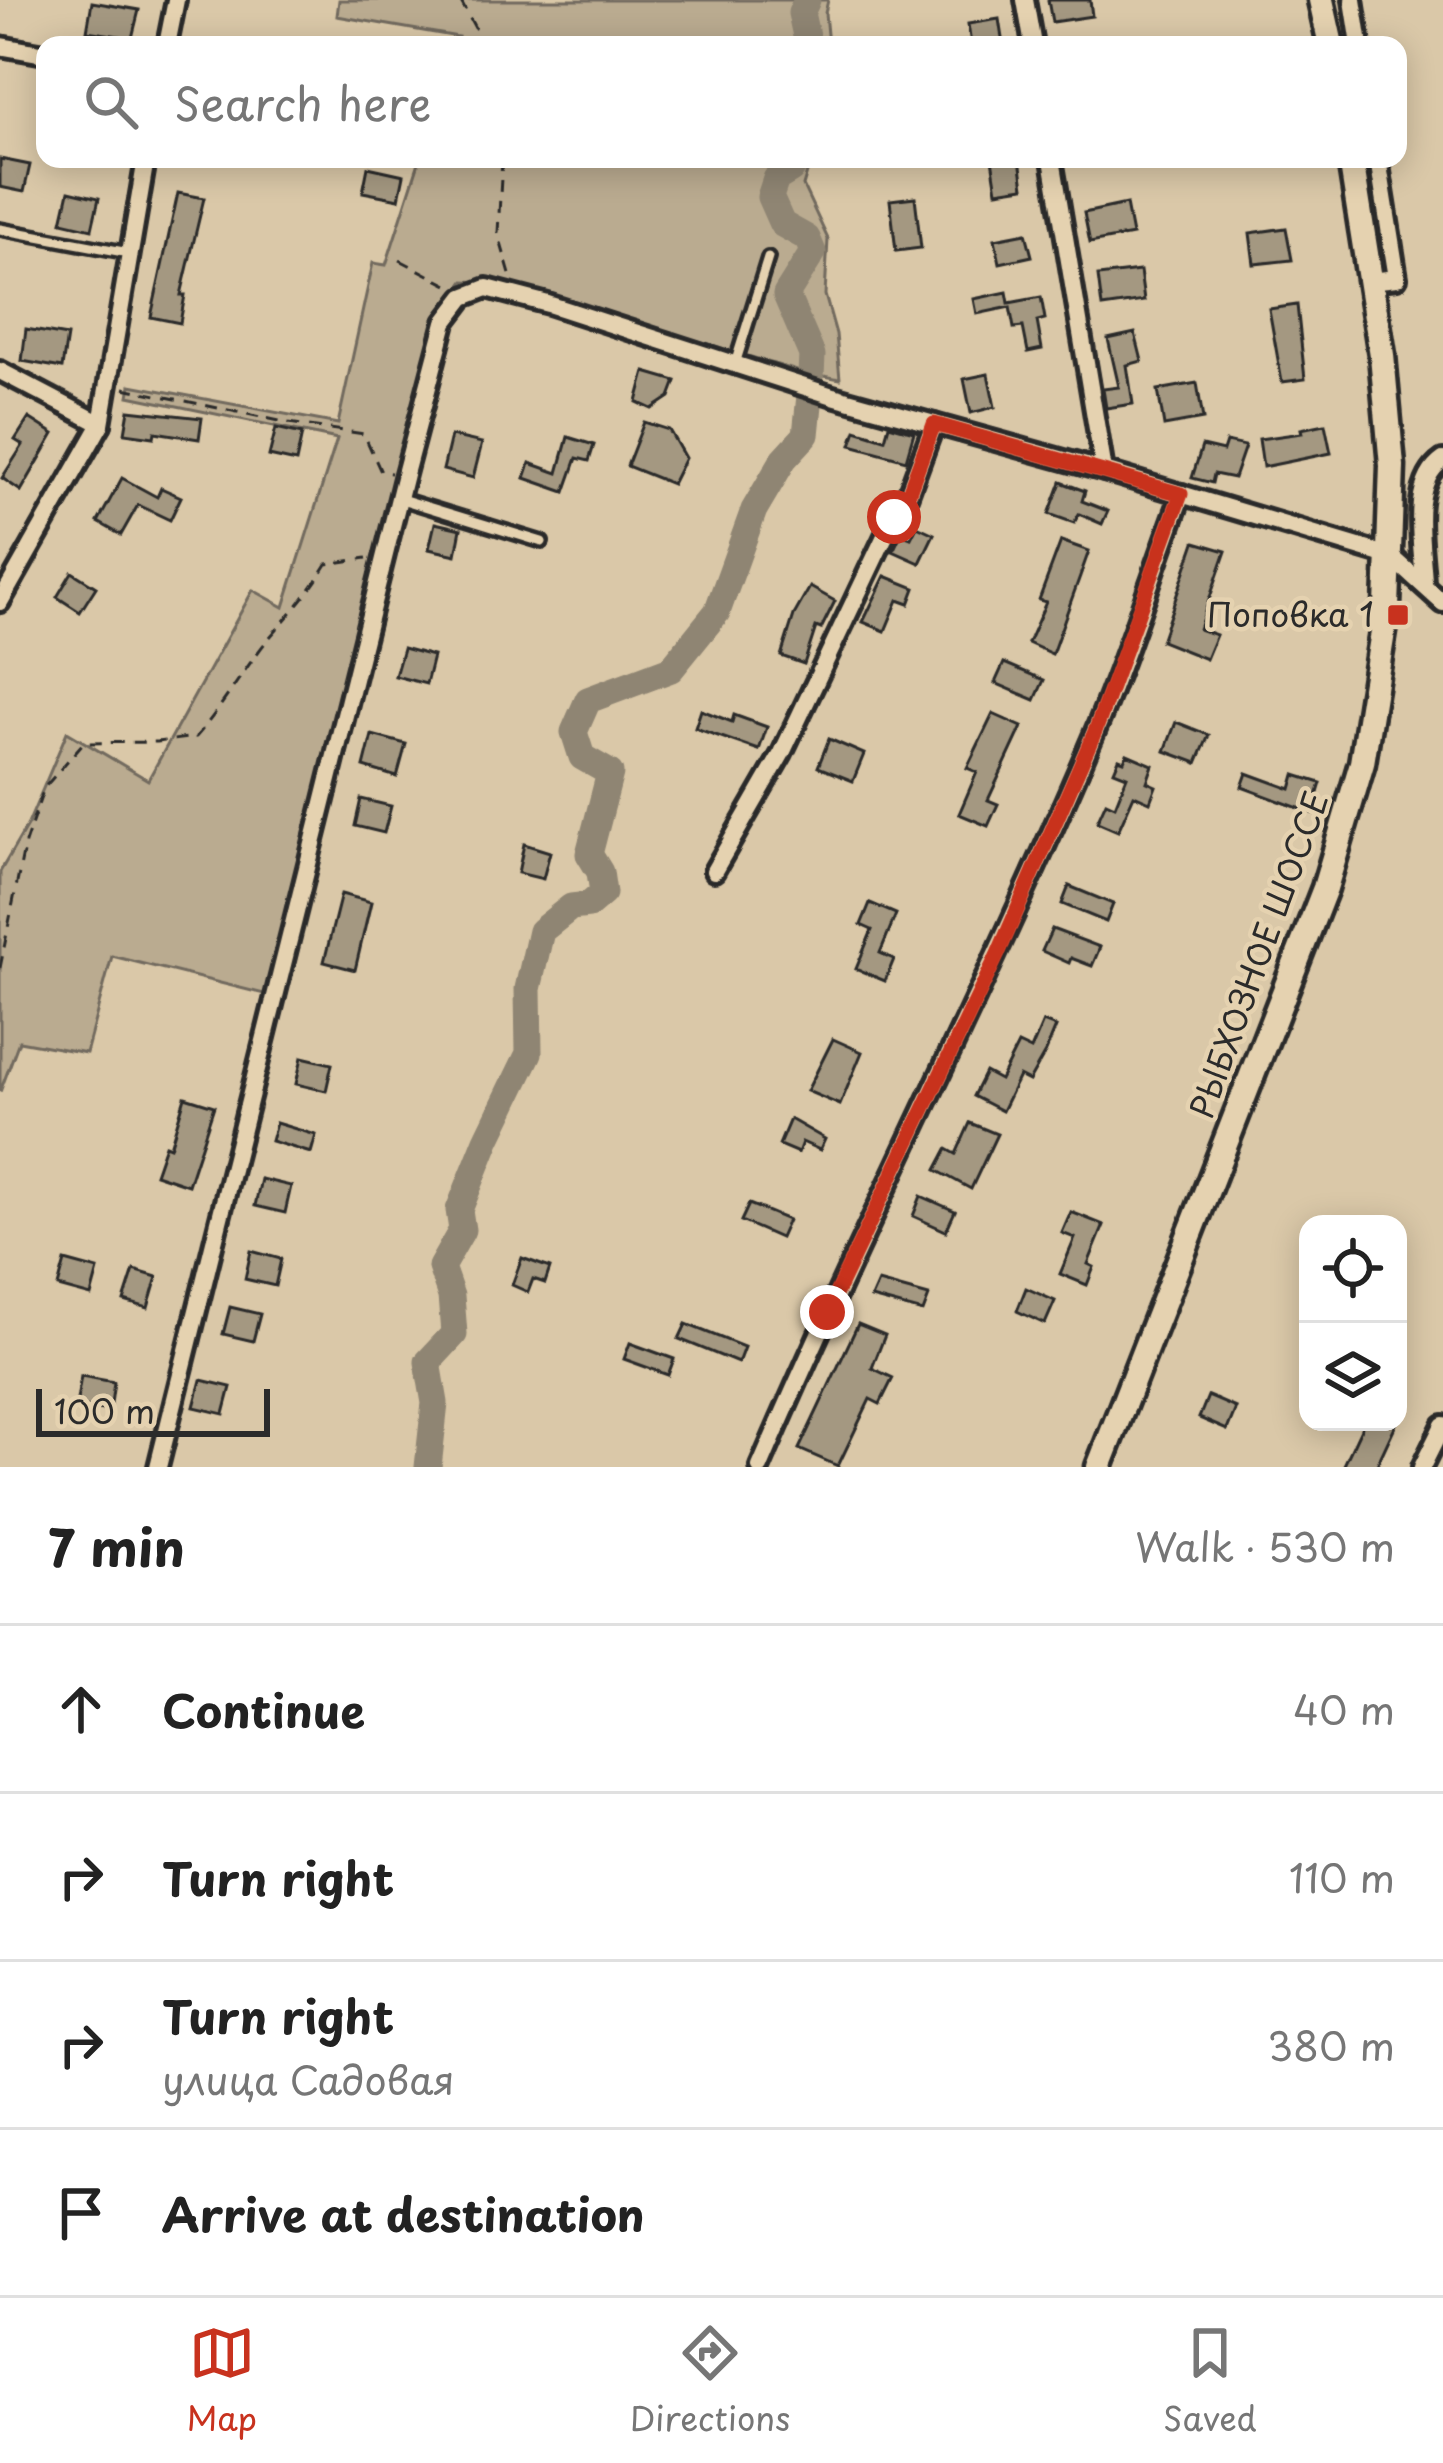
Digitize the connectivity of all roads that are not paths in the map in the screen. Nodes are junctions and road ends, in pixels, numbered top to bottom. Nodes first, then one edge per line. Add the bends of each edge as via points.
1 (176, 0) edge
2 (1025, 0) edge
3 (1321, 0) edge
4 (1353, 0) edge
5 (169, 36) edge
6 (1031, 36) edge
7 (1328, 36) edge
8 (1359, 36) edge
9 (0, 46) edge
10 (36, 52) edge
11 (144, 168) edge
12 (1054, 168) edge
13 (1352, 168) edge
14 (1379, 168) edge
15 (0, 230) edge
16 (129, 253) junction
17 (768, 258) dead end
18 (1370, 281) junction
19 (735, 364) junction
20 (0, 371) edge
21 (101, 424) junction
22 (934, 424) junction
23 (1443, 460) edge
24 (1104, 471) junction
25 (1181, 494) junction
26 (398, 498) junction
27 (1423, 536) junction
28 (542, 542) dead end
29 (1443, 542) edge
30 (1392, 557) junction
31 (6, 579) edge
32 (1424, 584) junction
33 (0, 602) edge
34 (1443, 603) edge
35 (714, 871) dead end
36 (1443, 1425) edge
37 (158, 1467) edge
38 (760, 1467) edge
39 (1099, 1467) edge
40 (1422, 1467) edge

1 - 5 street
2 - 6 street
3 - 7 street
4 - 8 street
9 - 10 street
11 - 16 street
12 - 24 street
13 - 18 street, РЫБХОЗНОЕ ШОССЕ
14 - 18 street via 1397,278
15 - 16 lane
16 - 21 street
17 - 19 lane
18 - 30 street, РЫБХОЗНОЕ ШОССЕ via 1391,444
19 - 22 street
19 - 26 street via 487,288 464,297 445,322
20 - 21 street
21 - 31 street
22 - 24 street
22 - 35 street via 903,508
23 - 27 street via 1421,490
24 - 25 street
25 - 30 street
25 - 38 street via 1096,729
26 - 28 lane
26 - 37 street
27 - 29 street
27 - 32 street
30 - 32 street
30 - 39 street, РЫБХОЗНОЕ ШОССЕ via 1343,837
31 - 33 street
32 - 34 street
36 - 40 street

